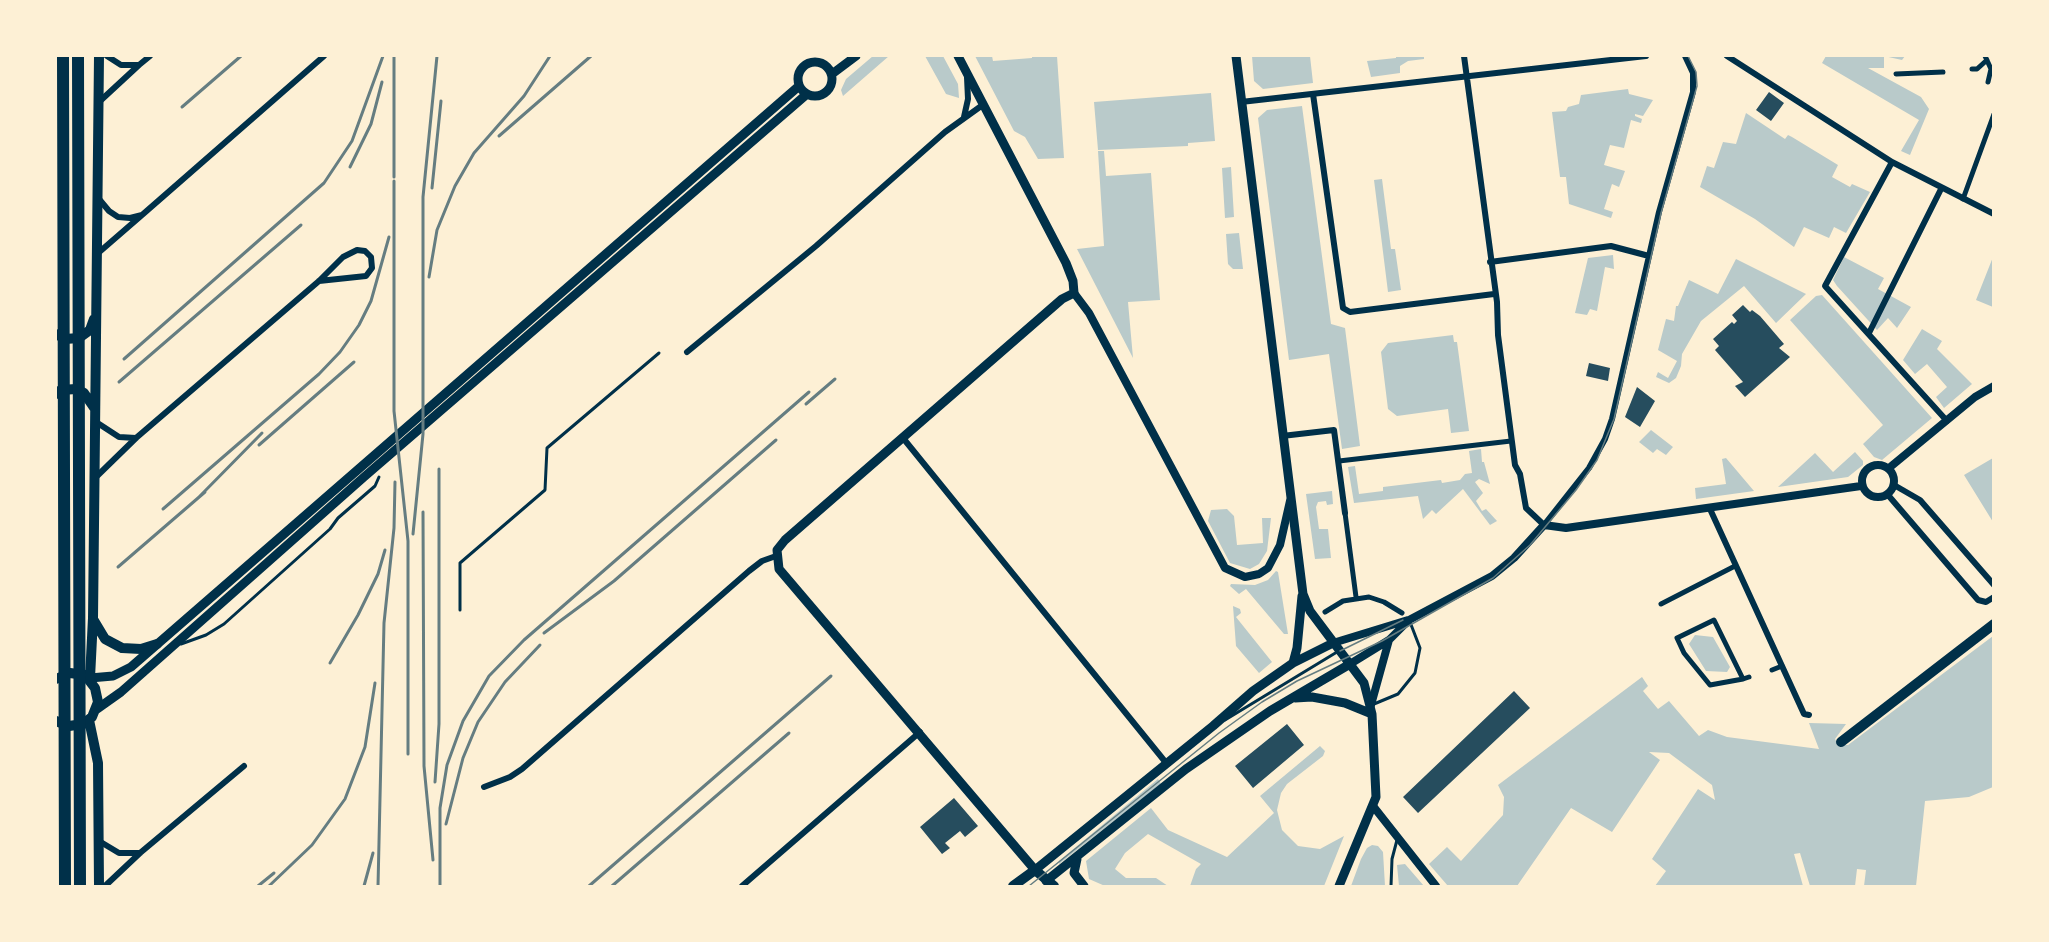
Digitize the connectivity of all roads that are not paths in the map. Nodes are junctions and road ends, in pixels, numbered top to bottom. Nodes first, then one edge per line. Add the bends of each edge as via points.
1 (63, 56) edge
2 (78, 56) edge
3 (99, 56) edge
4 (107, 56) edge
5 (150, 56) edge
6 (324, 56) edge
7 (831, 56) edge
8 (856, 56) edge
9 (958, 56) edge
10 (1236, 56) edge
11 (1464, 56) edge
12 (1646, 56) edge
13 (1685, 56) edge
14 (1727, 56) edge
15 (1986, 58) edge
16 (824, 63) junction
17 (139, 65) junction
18 (1972, 69) dead end
19 (966, 72) junction
20 (1942, 72) dead end
21 (832, 74) junction
22 (1896, 74) dead end
23 (1466, 77) junction
24 (1988, 82) dead end
25 (799, 86) junction
26 (807, 94) junction
27 (1313, 94) junction
28 (98, 102) junction
29 (1241, 102) junction
30 (984, 104) junction
31 (1994, 114) edge
32 (964, 118) junction
33 (1892, 162) junction
34 (1941, 189) junction
35 (98, 198) junction
36 (1963, 199) junction
37 (1994, 214) edge
38 (142, 215) junction
39 (97, 255) junction
40 (1649, 256) junction
41 (1490, 262) junction
42 (319, 281) junction
43 (1074, 293) junction
44 (1494, 294) junction
45 (97, 298) junction
46 (1869, 333) junction
47 (56, 334) edge
48 (687, 352) dead end
49 (659, 353) dead end
50 (1994, 386) edge
51 (56, 394) edge
52 (96, 409) junction
53 (1947, 421) junction
54 (96, 422) junction
55 (1282, 436) junction
56 (136, 438) junction
57 (903, 438) junction
58 (1511, 441) junction
59 (1339, 461) junction
60 (1889, 468) junction
61 (379, 477) dead end
62 (94, 478) junction
63 (1894, 485) junction
64 (1861, 486) junction
65 (1888, 495) junction
66 (1290, 500) junction
67 (1710, 509) junction
68 (1345, 513) joint
69 (1544, 525) junction
70 (776, 556) junction
71 (1735, 566) junction
72 (1994, 585) edge
73 (1302, 591) junction
74 (1356, 597) junction
75 (1994, 597) edge
76 (1661, 604) dead end
77 (460, 610) dead end
78 (1325, 612) dead end
79 (1402, 613) dead end
80 (1711, 613) dead end
81 (93, 618) junction
82 (1409, 620) junction
83 (1714, 620) junction
84 (1994, 624) edge
85 (1389, 640) junction
86 (1334, 643) junction
87 (157, 644) junction
88 (169, 648) junction
89 (1340, 651) junction
90 (1293, 663) junction
91 (1350, 664) junction
92 (1782, 666) junction
93 (1772, 670) dead end
94 (90, 678) junction
95 (56, 679) edge
96 (1290, 699) junction
97 (97, 709) junction
98 (1372, 710) junction
99 (1809, 715) dead end
100 (89, 720) junction
101 (56, 721) edge
102 (1213, 726) junction
103 (920, 732) junction
104 (1841, 742) dead end
105 (1167, 764) junction
106 (244, 766) dead end
107 (484, 787) dead end
108 (1373, 806) junction
109 (1398, 838) junction
110 (99, 841) junction
111 (140, 853) junction
112 (1078, 856) junction
113 (1043, 882) edge
114 (65, 886) edge
115 (80, 886) edge
116 (99, 886) edge
117 (105, 886) edge
118 (742, 886) edge
119 (1013, 886) edge
120 (1083, 886) edge
121 (1339, 886) edge
122 (1391, 886) edge
123 (1436, 886) edge

1 - 114 highway
2 - 115 highway
3 - 28 main road
4 - 17 street via 121,65
5 - 17 street
6 - 38 street
7 - 16 main road
8 - 21 main road
9 - 19 main road
10 - 29 main road
11 - 23 street
12 - 23 street
13 - 40 street via 1694,87
14 - 33 street
15 - 18 street via 1977,69
15 - 24 street via 1991,69
16 - 21 main road
16 - 25 main road via 805,64 799,73
17 - 28 street
19 - 30 main road
19 - 32 street via 968,99
20 - 22 street
21 - 26 main road via 832,84 826,93
23 - 27 street
23 - 41 street
25 - 26 main road
25 - 87 main road
26 - 88 main road
27 - 29 street
27 - 44 street via 1343,308 1350,312
28 - 35 main road
29 - 55 main road
30 - 32 street
30 - 43 main road via 1069,269
31 - 36 street
32 - 48 street
33 - 34 street
33 - 46 street via 1825,286
34 - 36 street
34 - 46 street
35 - 38 street via 118,217
35 - 39 main road
36 - 37 street
38 - 39 street
39 - 45 main road
40 - 41 street via 1611,246
40 - 69 street via 1605,439 1589,468
41 - 44 street
42 - 42 street via 366,276 372,268 371,258 362,250 349,253
42 - 56 street
43 - 57 main road via 1062,299
43 - 66 street via 1094,322 1219,562 1229,572 1245,577 1268,568 1280,545
44 - 58 street
45 - 47 main road via 93,323 85,335 65,339
45 - 52 main road
46 - 53 street
49 - 77 lane via 547,448 545,490 460,563
50 - 53 street
51 - 52 main road via 69,389 84,393
52 - 54 main road
53 - 60 street
54 - 56 street via 119,437
54 - 62 main road
55 - 59 street via 1334,430
55 - 66 main road
56 - 62 street
57 - 70 main road via 785,540
57 - 105 street
58 - 59 street
58 - 69 street via 1524,502
59 - 68 street
60 - 63 street
60 - 64 street via 1868,468
61 - 88 lane via 375,486 330,529 224,624
62 - 81 main road
63 - 65 street
63 - 72 street via 1920,500
64 - 65 street via 1872,497
64 - 67 street
65 - 75 street via 1978,600 1986,602
66 - 73 main road
67 - 69 street via 1566,528
67 - 71 street
68 - 74 street
69 - 82 street via 1492,576
70 - 103 main road via 785,579
70 - 107 street via 749,571 522,769
71 - 76 street via 1698,589
71 - 92 street
73 - 86 main road via 1307,605
73 - 90 main road
74 - 78 street
74 - 79 street via 1379,600
80 - 83 street
81 - 87 main road via 105,639 122,648 141,649
81 - 94 main road
82 - 85 street
82 - 86 street
82 - 98 lane via 1419,643 1415,673 1398,694
83 - 83 street via 1677,638 1684,653 1710,686 1746,678
84 - 104 main road
85 - 91 street
85 - 98 street
86 - 89 main road
86 - 90 main road
87 - 94 main road via 122,672
88 - 97 main road
89 - 91 main road
89 - 102 lane
90 - 102 main road via 1247,695
91 - 96 main road
91 - 98 main road via 1364,683
92 - 93 street
92 - 99 street via 1804,714
94 - 95 main road via 70,673
94 - 97 main road via 98,694
96 - 98 main road via 1312,697
96 - 112 main road via 1186,770
97 - 100 main road
98 - 108 main road via 1377,782
100 - 101 main road via 76,726
100 - 110 main road via 98,763
102 - 105 main road
103 - 113 main road
103 - 118 street
105 - 113 main road
106 - 111 street
108 - 109 street
108 - 121 main road
109 - 122 lane
109 - 123 street
110 - 111 street via 119,853
110 - 116 main road
111 - 117 street
112 - 113 main road
112 - 120 main road via 1074,873
113 - 119 main road

